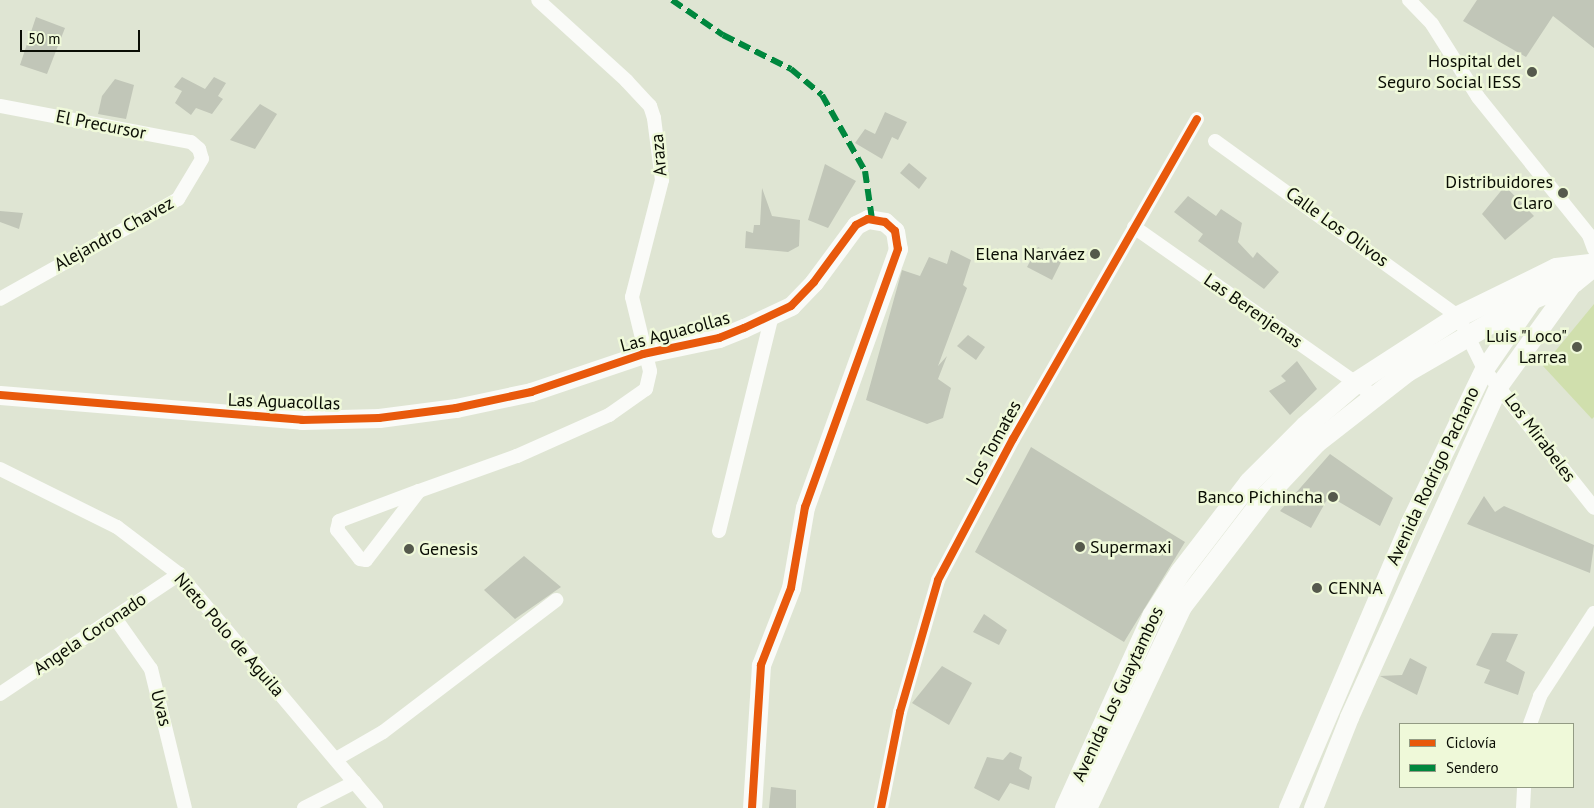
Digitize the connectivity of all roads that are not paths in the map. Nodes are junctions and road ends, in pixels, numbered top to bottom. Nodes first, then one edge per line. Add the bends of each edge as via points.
1 (538, 0) edge
2 (1409, 0) edge
3 (0, 106) edge
4 (1198, 119) dead end
5 (1215, 141) dead end
6 (199, 149) joint
7 (1134, 227) junction
8 (1594, 249) edge
9 (1594, 264) edge
10 (1556, 268) junction
11 (1572, 282) junction
12 (1533, 298) junction
13 (0, 299) edge
14 (772, 315) junction
15 (1463, 326) junction
16 (643, 354) junction
17 (1484, 369) junction
18 (1500, 385) junction
19 (1364, 389) junction
20 (0, 395) edge
21 (0, 469) edge
22 (1258, 488) junction
23 (419, 491) junction
24 (1594, 508) edge
25 (1409, 524) junction
26 (719, 531) dead end
27 (1431, 535) junction
28 (179, 574) junction
29 (556, 600) dead end
30 (1594, 613) edge
31 (1152, 616) junction
32 (115, 618) junction
33 (1174, 622) junction
34 (0, 694) edge
35 (1327, 709) junction
36 (1349, 717) junction
37 (1530, 723) edge
38 (336, 759) junction
39 (355, 782) junction
40 (1524, 788) edge
41 (1085, 794) edge
42 (185, 808) edge
43 (304, 808) edge
44 (376, 808) edge
45 (752, 808) edge
46 (881, 808) edge
47 (1065, 808) edge
48 (1288, 808) edge
49 (1313, 808) edge
50 (1523, 808) edge

1 - 16 street, Araza via 627,80 650,106 654,118 662,180 632,297
2 - 8 street via 1432,24 1478,97 1589,235
3 - 6 street, El Precursor via 192,142
4 - 7 street, Los Tomates
5 - 15 street, Calle Los Olivos
6 - 13 street, Alejandro Chavez via 202,159 178,199
7 - 19 street, Las Berenjenas
7 - 46 street, Los Tomates via 938,580 905,695
9 - 10 main road, Avenida Los Guaytambos
9 - 11 main road, Avenida Los Guaytambos
10 - 12 street, Avenida Rodrigo Pachano
10 - 15 main road, Avenida Los Guaytambos
11 - 12 main road, Avenida Los Guaytambos
11 - 18 street, Avenida Rodrigo Pachano
12 - 15 main road, Avenida Los Guaytambos
12 - 17 street, Avenida Rodrigo Pachano
14 - 16 street, Las Aguacollas via 719,338
14 - 26 street
14 - 45 street, Las Aguacollas via 803,294 856,225 877,219 892,228 898,244 886,290 805,507 791,588 761,665
15 - 17 street, Los Mirabeles
15 - 19 main road, Avenida Los Guaytambos
16 - 20 street, Las Aguacollas via 531,392 456,408 379,418 263,419
16 - 23 street, Araza via 650,370 646,389 609,415 517,456
17 - 18 street, Los Mirabeles
17 - 25 street, Avenida Rodrigo Pachano
18 - 24 street, Los Mirabeles
18 - 27 street, Avenida Rodrigo Pachano
19 - 22 main road, Avenida Los Guaytambos via 1305,426
21 - 28 street, Nieto Polo de Aguila via 117,527
22 - 31 main road, Avenida Los Guaytambos via 1180,572
22 - 33 main road, Avenida Los Guaytambos via 1181,606
23 - 23 street, Araza via 366,560 360,559 337,530 339,521
25 - 27 street
25 - 35 street, Avenida Rodrigo Pachano
27 - 36 street, Avenida Rodrigo Pachano
28 - 32 street, Angela Coronado
28 - 38 street, Nieto Polo de Aguila
29 - 38 street via 383,732
30 - 37 street via 1540,696
31 - 33 main road
31 - 41 main road, Avenida Los Guaytambos
32 - 34 street, Angela Coronado
32 - 42 street, Uvas via 151,669
33 - 41 main road, Avenida Los Guaytambos
35 - 36 street
35 - 48 street, Avenida Rodrigo Pachano
36 - 49 street, Avenida Rodrigo Pachano
38 - 39 street, Nieto Polo de Aguila
39 - 43 street
39 - 44 street, Nieto Polo de Aguila
40 - 50 street
41 - 47 main road, Avenida Los Guaytambos

